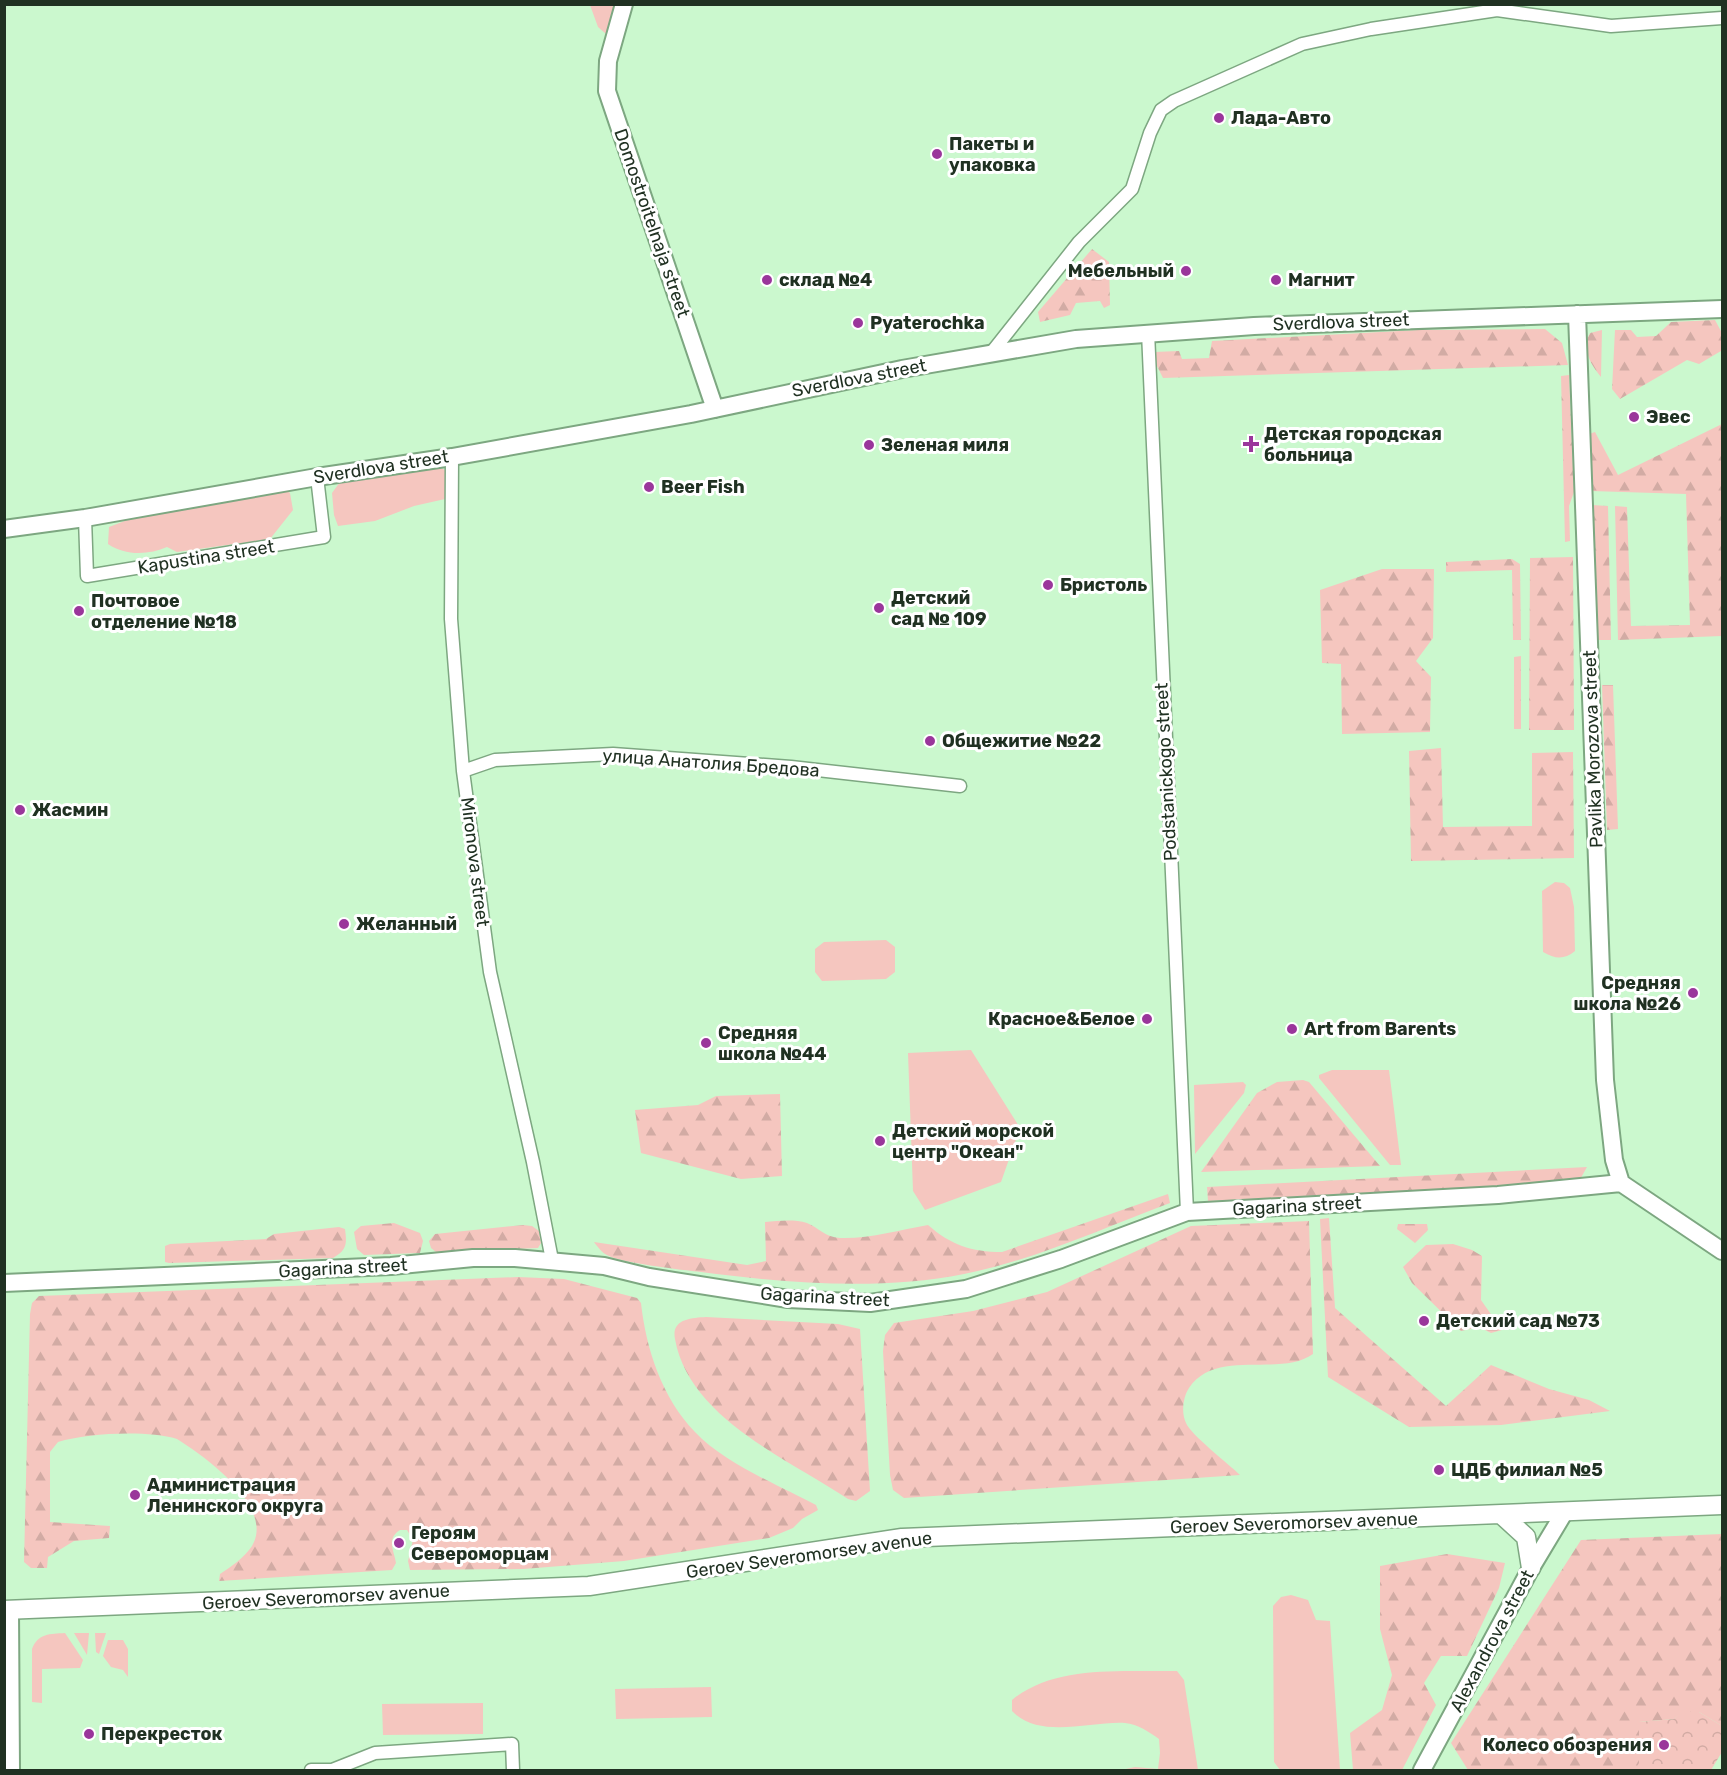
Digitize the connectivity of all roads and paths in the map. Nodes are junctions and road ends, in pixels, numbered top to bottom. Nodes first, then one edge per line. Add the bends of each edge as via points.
1 (624, 4) edge
2 (637, 4) edge
3 (1722, 18) edge
4 (616, 35) junction
5 (1722, 309) edge
6 (1577, 314) junction
7 (1148, 332) junction
8 (992, 352) junction
9 (715, 409) junction
10 (453, 457) junction
11 (317, 477) junction
12 (85, 518) junction
13 (4, 529) edge
14 (463, 771) junction
15 (960, 786) dead end
16 (1621, 1183) junction
17 (1187, 1212) junction
18 (1722, 1251) edge
19 (552, 1260) junction
20 (4, 1283) edge
21 (1722, 1505) edge
22 (1564, 1513) junction
23 (1503, 1516) junction
24 (1531, 1568) junction
25 (7, 1610) edge
26 (12, 1770) edge
27 (311, 1770) edge
28 (513, 1770) edge
29 (1422, 1770) edge

1 - 4 street, Domostroitelnaja street
2 - 4 street, Domostroitelnaja street
3 - 8 street via 1611,26 1551,15 1486,11 1302,44 1174,101 1161,110 1150,133 1132,189 1079,242
4 - 9 street, Domostroitelnaja street via 608,61 607,91
5 - 6 street, Sverdlova street
6 - 7 street, Sverdlova street
6 - 16 street, Pavlika Morozova street via 1605,1080 1614,1160
7 - 8 street, Sverdlova street
7 - 17 street, Podstanickogo street
8 - 9 street, Sverdlova street
9 - 10 street, Sverdlova street
10 - 11 street, Sverdlova street
10 - 14 street, Mironova street via 451,619
11 - 12 street, Sverdlova street
11 - 12 street, Kapustina street via 324,537 87,576
12 - 13 street, Sverdlova street
14 - 15 street, улица Анатолия Бредова via 495,760 613,754 791,767
14 - 19 street, Mironova street via 490,972
16 - 17 street, Gagarina street via 1498,1195
16 - 18 street
17 - 19 street, Gagarina street via 966,1289 870,1303 788,1299
19 - 20 street, Gagarina street via 474,1258 391,1266
21 - 22 main road, Geroev Severomorsev avenue
22 - 23 main road, Geroev Severomorsev avenue
22 - 24 street, Alexandrova street
23 - 24 main road via 1526,1537
23 - 25 main road, Geroev Severomorsev avenue via 902,1539 589,1586
24 - 29 street, Alexandrova street
25 - 26 street
27 - 28 street via 332,1770 375,1753 512,1744

